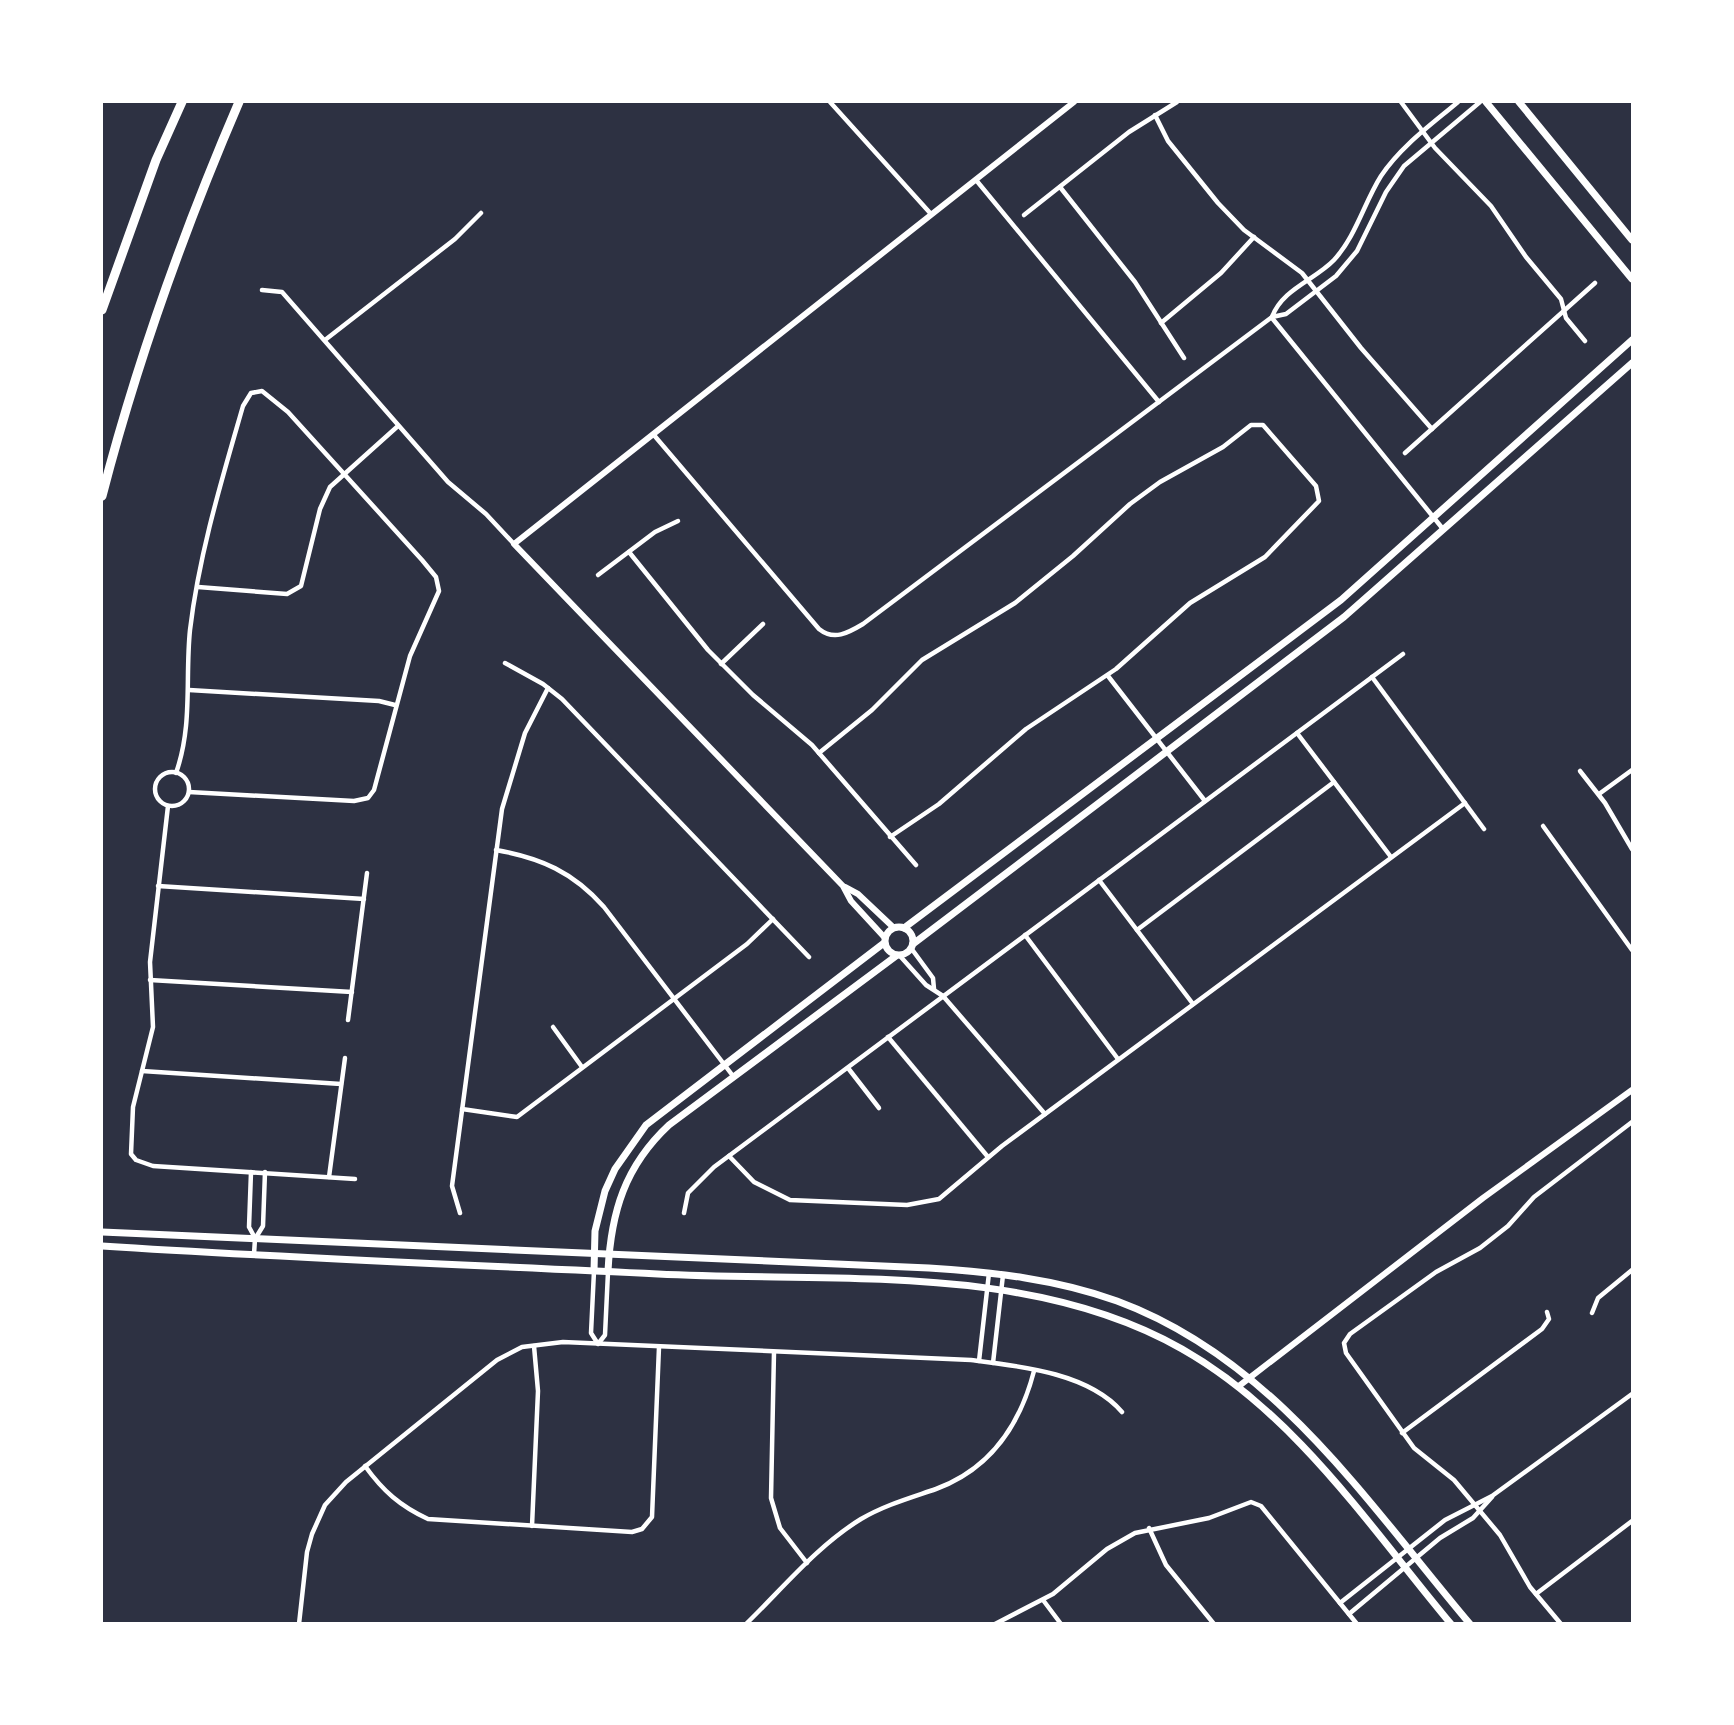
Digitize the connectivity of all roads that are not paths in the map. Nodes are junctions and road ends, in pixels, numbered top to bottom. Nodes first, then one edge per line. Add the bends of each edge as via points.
1 (182, 102) edge
2 (239, 102) edge
3 (830, 102) edge
4 (1074, 102) edge
5 (1177, 102) edge
6 (1401, 102) edge
7 (1458, 102) edge
8 (1480, 102) edge
9 (1486, 102) edge
10 (1519, 102) edge
11 (1155, 115) junction
12 (1423, 132) junction
13 (1430, 142) junction
14 (976, 179) junction
15 (1059, 187) junction
16 (481, 213) dead end
17 (931, 214) junction
18 (1024, 215) dead end
19 (1254, 237) junction
20 (1633, 240) edge
21 (1633, 279) edge
22 (1308, 280) junction
23 (1595, 283) dead end
24 (262, 290) dead end
25 (1317, 291) junction
26 (102, 310) edge
27 (1563, 311) junction
28 (1272, 317) junction
29 (1161, 323) junction
30 (325, 340) junction
31 (1633, 340) edge
32 (1585, 341) dead end
33 (1184, 358) dead end
34 (1633, 363) edge
35 (1159, 402) junction
36 (398, 426) junction
37 (1432, 429) junction
38 (652, 434) junction
39 (1405, 453) dead end
40 (343, 474) junction
41 (102, 496) edge
42 (1435, 518) junction
43 (678, 521) dead end
44 (1444, 529) junction
45 (514, 544) junction
46 (629, 552) junction
47 (598, 575) dead end
48 (198, 587) junction
49 (763, 624) dead end
50 (1403, 654) dead end
51 (505, 663) dead end
52 (721, 664) junction
53 (1108, 676) junction
54 (1372, 677) junction
55 (548, 688) junction
56 (189, 690) junction
57 (395, 705) junction
58 (1297, 733) junction
59 (1163, 745) junction
60 (819, 753) junction
61 (1633, 770) edge
62 (1580, 771) dead end
63 (177, 773) junction
64 (1334, 782) junction
65 (189, 792) junction
66 (1599, 794) junction
67 (1205, 801) junction
68 (1465, 803) junction
69 (168, 806) junction
70 (1543, 825) dead end
71 (1484, 829) dead end
72 (890, 837) junction
73 (1633, 849) edge
74 (496, 850) junction
75 (1391, 857) junction
76 (916, 865) dead end
77 (368, 873) dead end
78 (1099, 880) junction
79 (158, 886) junction
80 (843, 886) junction
81 (364, 900) junction
82 (773, 919) junction
83 (894, 928) junction
84 (904, 928) junction
85 (1137, 930) junction
86 (1025, 935) junction
87 (884, 940) junction
88 (912, 946) junction
89 (1633, 950) edge
90 (898, 956) junction
91 (809, 957) dead end
92 (150, 980) junction
93 (934, 990) junction
94 (352, 992) junction
95 (943, 996) junction
96 (673, 999) junction
97 (1193, 1004) junction
98 (348, 1020) dead end
99 (553, 1027) dead end
100 (888, 1037) junction
101 (345, 1058) dead end
102 (1118, 1059) junction
103 (724, 1064) junction
104 (582, 1067) junction
105 (848, 1068) junction
106 (142, 1071) junction
107 (733, 1076) junction
108 (341, 1084) junction
109 (1633, 1090) edge
110 (879, 1108) dead end
111 (462, 1109) junction
112 (1045, 1114) junction
113 (1633, 1122) edge
114 (729, 1156) junction
115 (988, 1157) junction
116 (251, 1172) junction
117 (265, 1172) junction
118 (329, 1177) junction
119 (355, 1179) dead end
120 (460, 1213) dead end
121 (684, 1213) dead end
122 (102, 1232) edge
123 (255, 1239) junction
124 (102, 1246) edge
125 (594, 1252) junction
126 (609, 1252) junction
127 (254, 1254) junction
128 (1633, 1270) edge
129 (594, 1271) junction
130 (608, 1271) junction
131 (989, 1273) junction
132 (1003, 1275) junction
133 (988, 1288) junction
134 (1002, 1290) junction
135 (1547, 1312) dead end
136 (1592, 1313) dead end
137 (598, 1344) junction
138 (534, 1345) junction
139 (659, 1347) junction
140 (774, 1352) junction
141 (979, 1362) junction
142 (993, 1363) junction
143 (1034, 1371) junction
144 (1250, 1377) junction
145 (1239, 1386) junction
146 (1633, 1394) edge
147 (1122, 1412) dead end
148 (1402, 1433) junction
149 (365, 1466) junction
150 (1492, 1496) junction
151 (1474, 1505) junction
152 (1480, 1512) junction
153 (1633, 1521) edge
154 (532, 1527) junction
155 (1149, 1528) junction
156 (1407, 1549) junction
157 (1396, 1558) junction
158 (1415, 1559) junction
159 (807, 1563) junction
160 (1404, 1568) junction
161 (1536, 1594) junction
162 (1043, 1600) junction
163 (1340, 1603) junction
164 (1349, 1614) junction
165 (299, 1623) edge
166 (746, 1623) edge
167 (995, 1623) edge
168 (1061, 1623) edge
169 (1214, 1623) edge
170 (1357, 1623) edge
171 (1451, 1623) edge
172 (1470, 1623) edge
173 (1560, 1623) edge

1 - 26 highway
2 - 41 highway via 133,379
3 - 17 street
4 - 14 street
5 - 11 street
6 - 12 street
7 - 12 street
8 - 13 street
9 - 21 main road
10 - 20 main road
11 - 15 street
11 - 19 street via 1168,141 1198,179
12 - 13 street
12 - 22 street via 1381,176 1349,241
13 - 25 street via 1395,179 1357,251
13 - 27 street via 1491,206 1561,299
14 - 17 street
14 - 35 street
15 - 18 street
15 - 29 street via 1135,282
16 - 30 street via 455,239
17 - 38 street
19 - 22 street
19 - 29 street via 1221,273
22 - 25 street
22 - 28 street via 1276,304
23 - 27 street
24 - 30 street via 282,292
25 - 28 street via 1286,314
25 - 37 street
27 - 32 street
27 - 37 street
28 - 35 street
28 - 42 street
29 - 33 street
30 - 36 street
31 - 42 main road
34 - 44 main road
35 - 38 street via 863,624 836,636 819,629
36 - 40 street
36 - 45 street via 448,482
37 - 39 street
38 - 45 street
40 - 48 street via 325,496 301,586 295,591
40 - 48 street via 277,400 262,391 251,393 229,453
40 - 57 street via 439,584
42 - 44 street
42 - 59 main road
43 - 46 street
44 - 59 main road via 1345,617
45 - 80 street
46 - 47 street
46 - 52 street
48 - 56 street via 190,631
49 - 52 street
50 - 54 street
51 - 55 street
52 - 60 street
53 - 59 street
53 - 60 street via 1190,603 1265,557 1319,501 1315,486 1258,423 1130,504 1023,597 922,660 872,710
53 - 72 street via 1019,734 939,804
54 - 58 street
54 - 68 street
55 - 74 street via 510,776
55 - 82 street
56 - 57 street
56 - 63 street
57 - 65 street via 374,790 368,798
58 - 64 street
58 - 67 street
59 - 67 street
59 - 84 main road
59 - 88 main road
60 - 72 street
61 - 66 street
62 - 66 street
63 - 65 street via 186,780
63 - 69 street via 163,774 155,784 156,797
64 - 75 street
64 - 85 street
65 - 69 street via 180,804
66 - 73 street
67 - 78 street
68 - 71 street
68 - 75 street
69 - 79 street
70 - 89 street
72 - 76 street
74 - 96 street via 544,860 585,886
74 - 111 street
75 - 97 street
77 - 81 street
78 - 85 street
78 - 86 street
79 - 81 street
79 - 92 street
80 - 83 street
80 - 87 street
81 - 94 street
82 - 91 street
82 - 96 street
83 - 84 main road
83 - 87 main road
84 - 88 main road via 911,934
85 - 97 street
86 - 95 street
86 - 102 street
87 - 90 main road via 888,951
87 - 103 main road
88 - 90 main road
88 - 93 street via 933,978
90 - 93 street
90 - 107 main road
92 - 94 street
92 - 106 street via 153,1027
93 - 95 street
94 - 98 street
95 - 100 street
95 - 112 street
96 - 103 street
96 - 104 street
97 - 102 street
99 - 104 street
100 - 105 street
100 - 115 street
101 - 108 street
102 - 112 street
103 - 107 street
103 - 125 main road via 663,1109 634,1140 605,1191
104 - 111 street via 517,1116
105 - 110 street
105 - 114 street
106 - 108 street
106 - 116 street via 133,1107 131,1154 136,1160 153,1166
107 - 126 main road via 669,1125 637,1161 617,1204
108 - 118 street
109 - 144 street via 1483,1198
111 - 120 street via 452,1186
112 - 115 street
113 - 148 street via 1534,1197 1480,1248 1436,1272 1350,1334 1344,1343 1346,1353
114 - 115 street via 754,1182 790,1200 889,1206 939,1199
114 - 121 street via 688,1193
116 - 117 street
116 - 123 street via 249,1227
117 - 118 street
117 - 123 street via 263,1226
118 - 119 street
122 - 123 main road
123 - 125 main road
123 - 127 street
124 - 127 main road
125 - 126 main road
125 - 129 main road
126 - 130 main road
126 - 131 main road
127 - 129 main road
128 - 136 street via 1598,1298
129 - 130 main road
129 - 137 street via 591,1333
130 - 133 main road
130 - 137 street via 605,1335
131 - 132 main road
131 - 133 street
132 - 134 street
132 - 144 main road via 1072,1287 1131,1307 1193,1338
133 - 134 main road
133 - 141 street
134 - 142 street
134 - 145 main road via 1063,1300 1125,1321 1182,1349
135 - 148 street via 1549,1319 1542,1329
137 - 138 street
137 - 139 street
138 - 149 street via 487,1367
138 - 154 street via 538,1391
139 - 140 street
139 - 154 street via 652,1517 647,1525 632,1532
140 - 141 street
140 - 159 street via 771,1498 780,1528
141 - 142 street
142 - 143 street
143 - 147 street via 1100,1392
143 - 159 street via 1012,1428 978,1465 953,1482 862,1519
144 - 145 street
144 - 156 main road via 1307,1429
145 - 157 main road via 1302,1445
146 - 150 street
148 - 151 street via 1454,1480
149 - 154 street via 401,1506 428,1519
149 - 165 street via 337,1492 317,1520 307,1552
150 - 151 street
150 - 152 street
151 - 152 street
151 - 156 street
152 - 158 street
152 - 161 street via 1513,1554
153 - 161 street
155 - 162 street via 1107,1549
155 - 163 street via 1209,1518 1251,1502 1261,1506
155 - 169 street via 1166,1565
156 - 157 street
156 - 158 main road
157 - 160 main road
157 - 163 street
158 - 160 street
158 - 172 main road
159 - 166 street
160 - 164 street
160 - 171 main road
161 - 173 street
162 - 167 street
162 - 168 street
163 - 164 street
164 - 170 street

